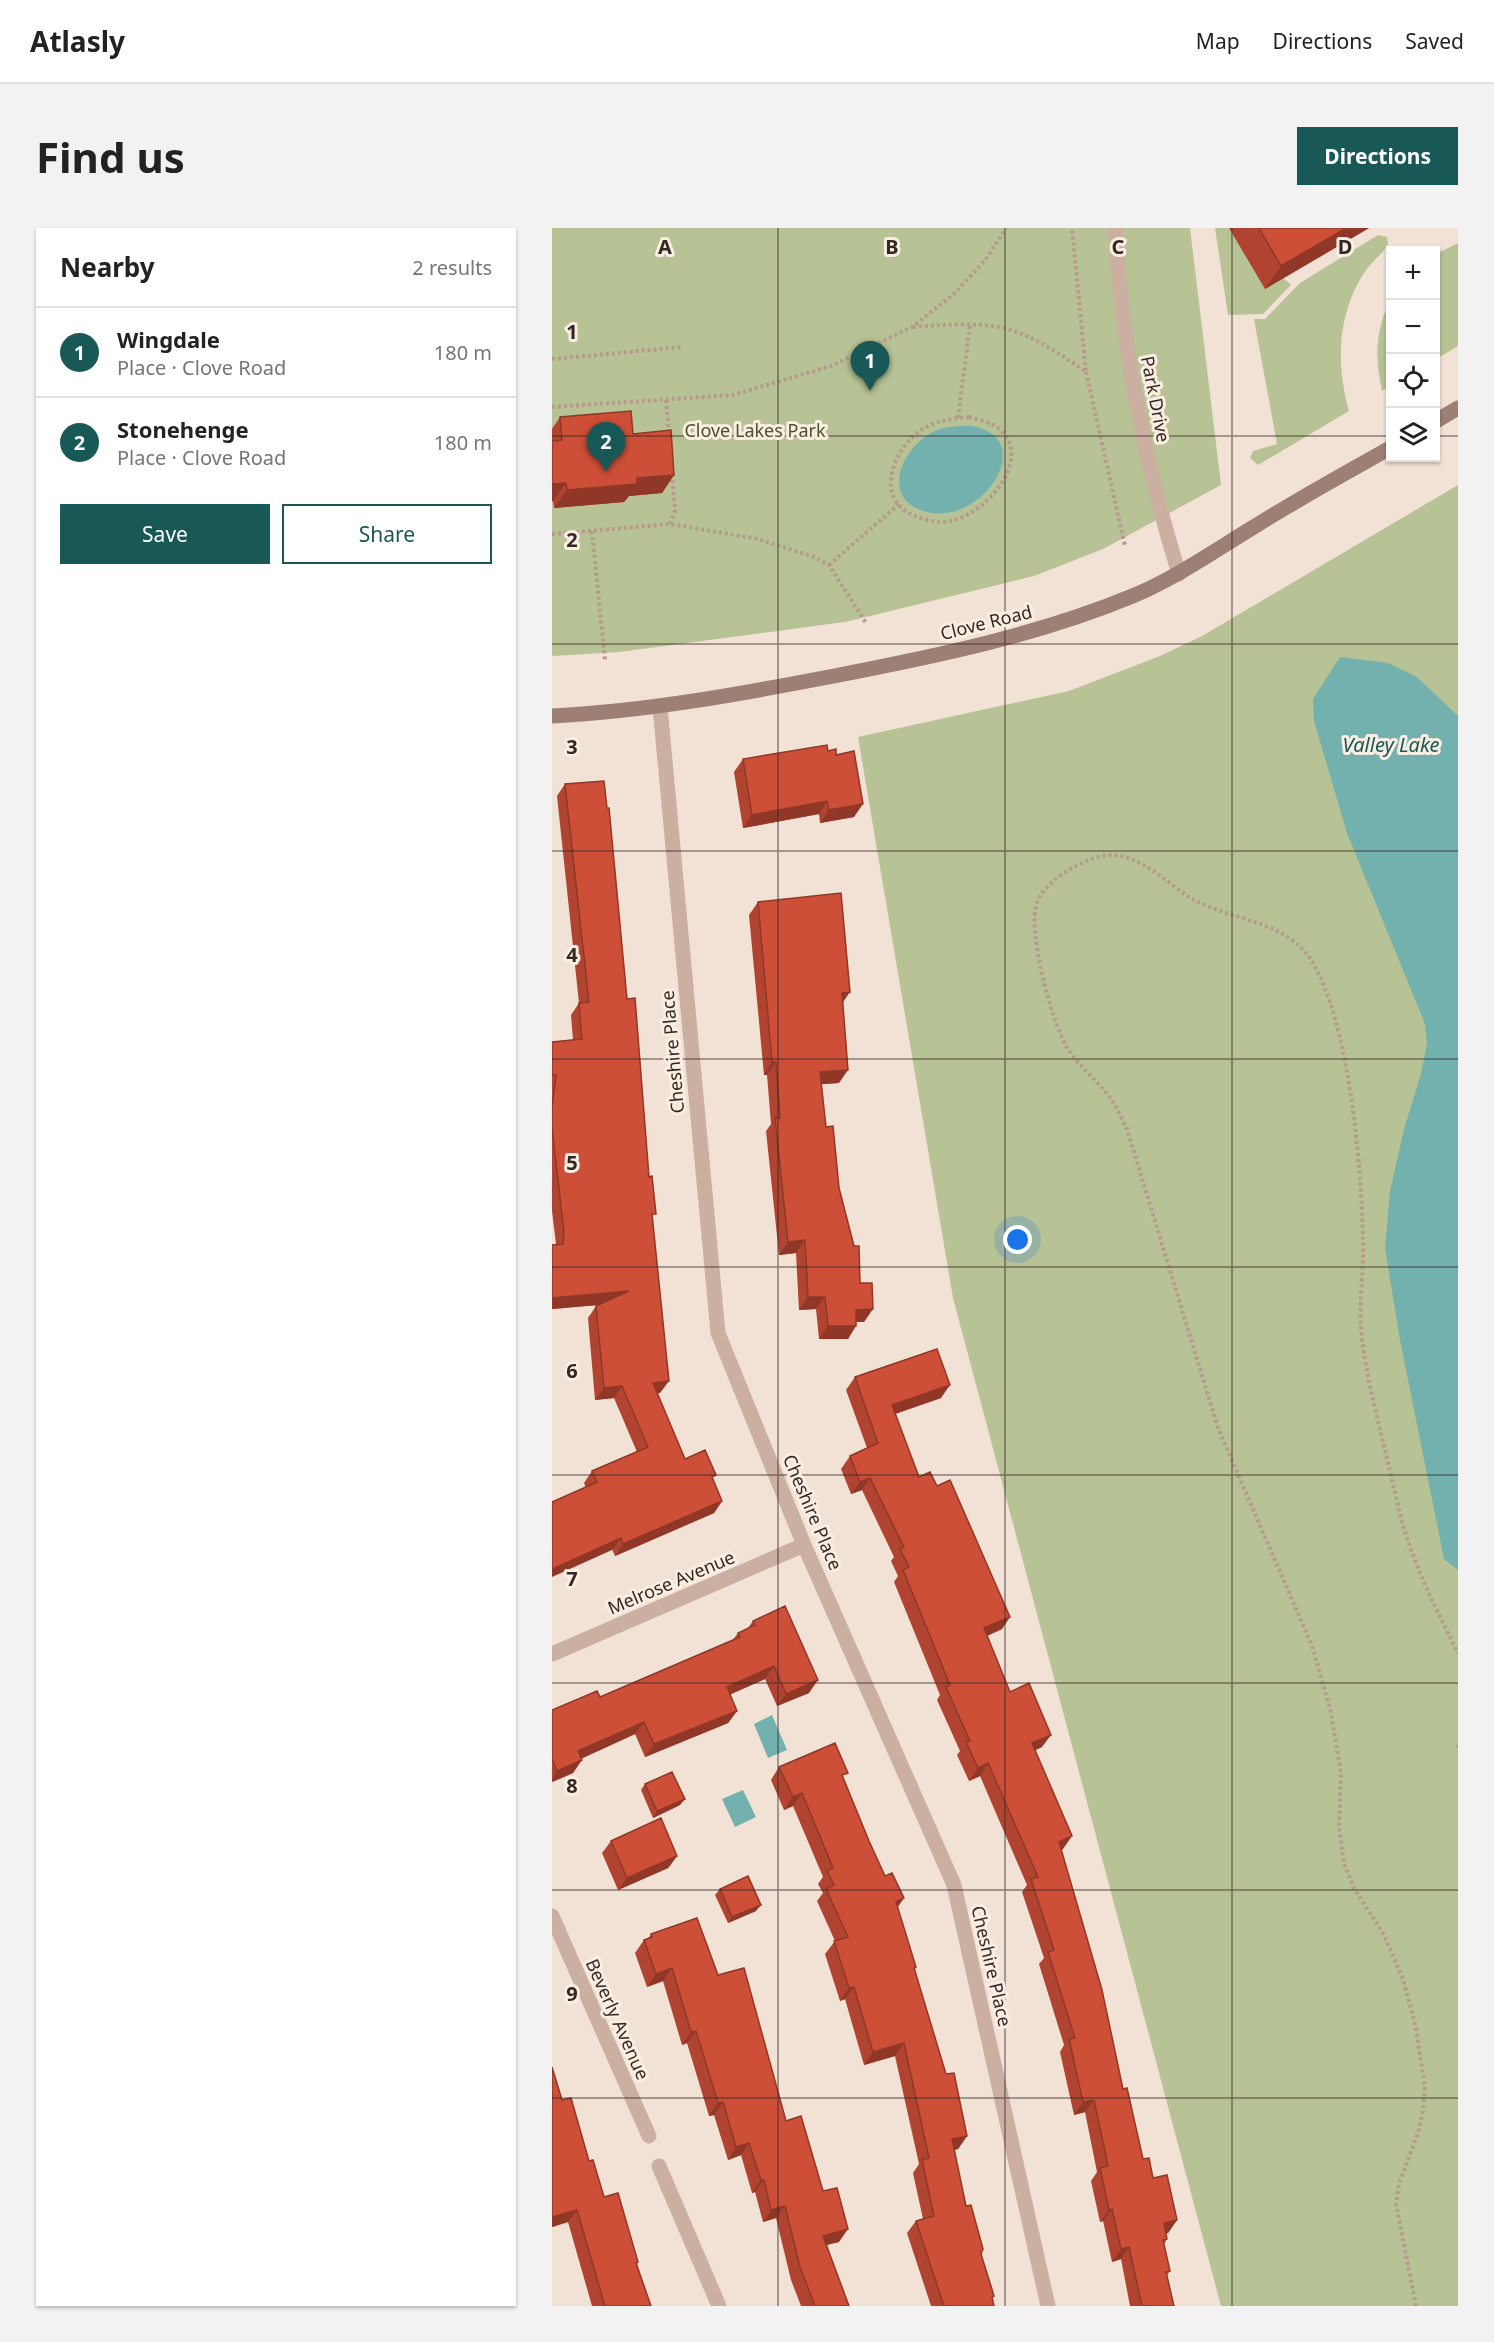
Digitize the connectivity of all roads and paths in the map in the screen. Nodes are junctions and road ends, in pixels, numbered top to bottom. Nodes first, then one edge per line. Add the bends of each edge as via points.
1 (1006, 228) edge
2 (1072, 228) edge
3 (1115, 228) edge
4 (970, 325) junction
5 (912, 327) junction
6 (683, 347) dead end
7 (552, 359) edge
8 (1086, 372) junction
9 (666, 400) junction
10 (552, 407) edge
11 (1458, 408) edge
12 (958, 418) junction
13 (1440, 419) edge
14 (1006, 438) junction
15 (999, 441) dead end
16 (670, 444) edge
17 (1386, 450) edge
18 (672, 466) edge
19 (899, 504) junction
20 (670, 524) junction
21 (592, 531) junction
22 (552, 534) edge
23 (1125, 546) dead end
24 (829, 564) junction
25 (1179, 574) junction
26 (866, 622) dead end
27 (605, 660) dead end
28 (660, 707) junction
29 (552, 716) edge
30 (804, 1545) junction
31 (1458, 1653) edge
32 (552, 1654) edge
33 (552, 1916) edge
34 (649, 2136) dead end
35 (659, 2166) dead end
36 (719, 2306) edge
37 (1048, 2306) edge
38 (1416, 2306) edge

1 - 5 path via 986,259 954,294
2 - 8 path
3 - 25 street, Park Drive via 1119,301 1135,407
4 - 5 path
4 - 8 path via 1012,330 1050,348
4 - 12 path
5 - 9 path via 831,366 733,395
6 - 7 path
8 - 23 path
9 - 10 path
9 - 16 path
11 - 13 main road
12 - 14 path via 986,422
12 - 19 path via 936,422 902,449 890,476
14 - 15 path
14 - 19 path via 1011,453 1003,481 990,500 978,508 943,522 911,514
17 - 25 main road, Clove Road
18 - 20 path via 675,511
19 - 24 path
20 - 21 path
20 - 24 path via 758,539
21 - 22 path
21 - 27 path
24 - 26 path
25 - 28 main road, Clove Road via 1136,595 989,644
28 - 29 main road, Clove Road
28 - 30 street, Cheshire Place via 718,1333
30 - 32 street, Melrose Avenue
30 - 37 street, Cheshire Place via 954,1885
31 - 38 path via 1407,1539 1379,1425 1362,1341 1359,1305 1364,1243 1344,1054 1328,999 1310,958 1276,931 1194,900 1132,858 1107,853 1088,860 1042,892 1036,904 1034,936 1052,1012 1066,1046 1112,1101 1127,1129 1218,1428 1312,1646 1330,1708 1341,1773 1339,1826 1344,1864 1403,1978 1425,2088 1418,2133 1399,2184 1396,2204
33 - 34 street, Beverly Avenue
35 - 36 street

